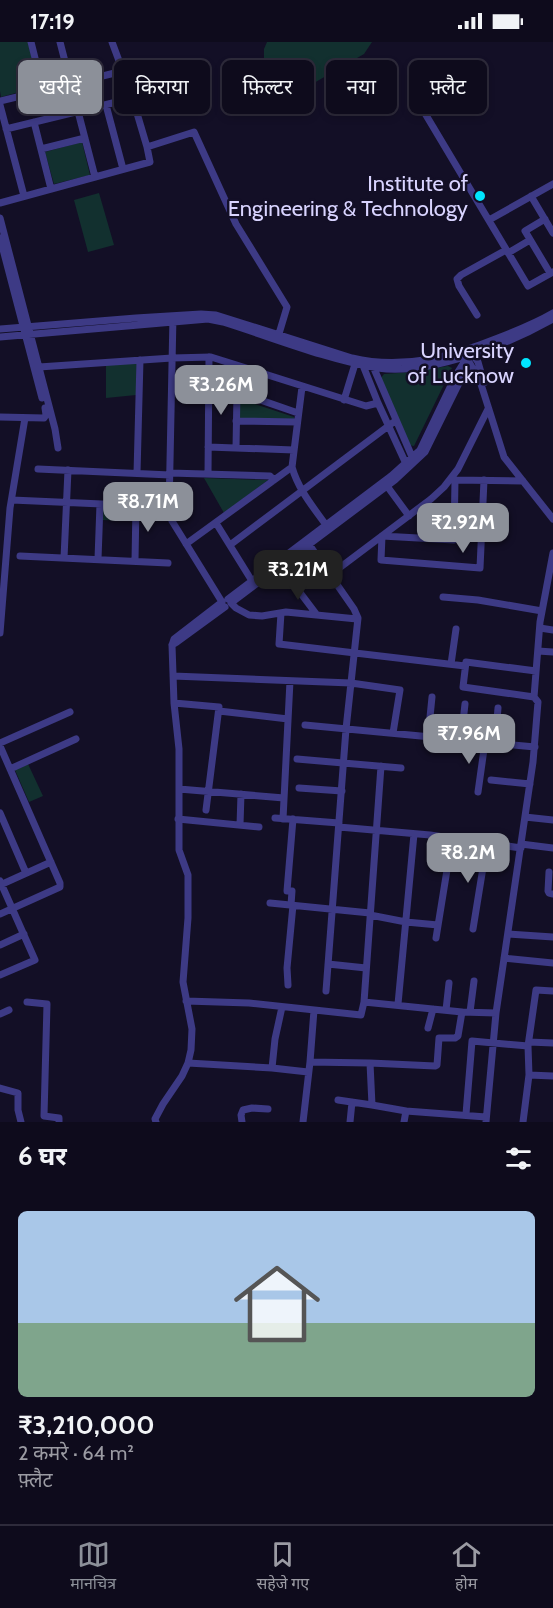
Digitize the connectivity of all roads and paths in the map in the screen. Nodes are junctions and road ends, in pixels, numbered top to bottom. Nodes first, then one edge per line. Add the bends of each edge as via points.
1 (31, 42) edge
2 (60, 42) edge
3 (112, 42) edge
4 (36, 60) edge
5 (65, 60) edge
6 (119, 60) edge
7 (18, 96) edge
8 (0, 101) edge
9 (114, 103) edge
10 (0, 105) edge
11 (106, 105) junction
12 (102, 106) edge
13 (66, 114) edge
14 (79, 114) edge
15 (138, 114) edge
16 (425, 114) edge
17 (34, 122) junction
18 (6, 129) junction
19 (85, 138) junction
20 (147, 147) junction
21 (41, 149) junction
22 (123, 170) junction
23 (96, 177) junction
24 (553, 184) edge
25 (51, 189) junction
26 (24, 196) junction
27 (531, 196) junction
28 (0, 203) edge
29 (0, 218) edge
30 (545, 219) junction
31 (489, 220) junction
32 (552, 229) edge
33 (0, 237) edge
34 (530, 240) junction
35 (507, 251) junction
36 (551, 273) edge
37 (553, 313) edge
38 (477, 315) dead end
39 (173, 319) junction
40 (553, 319) edge
41 (0, 329) edge
42 (27, 331) junction
43 (0, 337) edge
44 (278, 337) junction
45 (468, 356) junction
46 (209, 357) junction
47 (172, 358) junction
48 (140, 360) junction
49 (360, 363) junction
50 (372, 364) junction
51 (39, 368) junction
52 (478, 372) junction
53 (208, 382) junction
54 (302, 387) junction
55 (237, 392) junction
56 (344, 400) junction
57 (378, 404) junction
58 (488, 409) junction
59 (298, 413) junction
60 (0, 417) edge
61 (25, 418) junction
62 (236, 421) junction
63 (297, 422) junction
64 (392, 423) junction
65 (208, 447) junction
66 (58, 448) dead end
67 (236, 448) junction
68 (502, 448) junction
69 (294, 450) junction
70 (410, 462) junction
71 (292, 467) junction
72 (38, 469) dead end
73 (68, 470) junction
74 (137, 473) junction
75 (170, 474) junction
76 (208, 474) junction
77 (274, 480) junction
78 (452, 480) junction
79 (484, 480) junction
80 (523, 481) junction
81 (387, 486) junction
82 (302, 491) junction
83 (536, 494) junction
84 (12, 500) junction
85 (66, 502) junction
86 (100, 504) junction
87 (136, 505) junction
88 (169, 507) junction
89 (553, 513) edge
90 (409, 516) junction
91 (553, 518) edge
92 (216, 523) junction
93 (326, 525) junction
94 (382, 536) junction
95 (307, 542) junction
96 (186, 544) junction
97 (230, 545) junction
98 (553, 553) edge
99 (20, 556) dead end
100 (64, 558) junction
101 (98, 560) junction
102 (135, 561) junction
103 (168, 563) dead end
104 (280, 566) junction
105 (330, 575) junction
106 (252, 581) junction
107 (443, 597) dead end
108 (226, 603) junction
109 (542, 611) junction
110 (281, 613) junction
111 (317, 615) junction
112 (357, 619) junction
113 (540, 628) junction
114 (456, 629) dead end
115 (553, 630) edge
116 (0, 633) edge
117 (538, 651) junction
118 (553, 652) edge
119 (354, 653) junction
120 (451, 664) junction
121 (465, 666) junction
122 (536, 671) junction
123 (173, 676) junction
124 (290, 681) junction
125 (351, 683) junction
126 (432, 697) dead end
127 (534, 697) junction
128 (174, 703) junction
129 (465, 704) dead end
130 (498, 708) dead end
131 (219, 711) junction
132 (70, 712) dead end
133 (288, 719) junction
134 (306, 725) dead end
135 (346, 729) junction
136 (393, 734) junction
137 (428, 737) junction
138 (76, 739) dead end
139 (460, 740) junction
140 (485, 742) junction
141 (495, 743) junction
142 (0, 744) edge
143 (535, 747) junction
144 (297, 759) dead end
145 (344, 763) junction
146 (381, 766) junction
147 (401, 768) dead end
148 (10, 769) junction
149 (491, 780) dead end
150 (530, 784) junction
151 (298, 788) dead end
152 (179, 789) junction
153 (208, 791) junction
154 (342, 791) junction
155 (478, 792) dead end
156 (241, 794) junction
157 (284, 798) junction
158 (206, 810) dead end
159 (0, 813) edge
160 (525, 817) junction
161 (274, 818) dead end
162 (178, 819) junction
163 (283, 819) junction
164 (293, 819) junction
165 (553, 820) edge
166 (240, 825) junction
167 (339, 825) junction
168 (259, 827) dead end
169 (376, 830) junction
170 (414, 834) junction
171 (452, 838) junction
172 (487, 843) junction
173 (521, 846) junction
174 (553, 848) edge
175 (51, 862) junction
176 (549, 872) dead end
177 (26, 873) junction
178 (0, 883) edge
179 (553, 894) edge
180 (270, 903) dead end
181 (292, 905) junction
182 (12, 908) junction
183 (333, 908) junction
184 (0, 914) edge
185 (370, 914) junction
186 (406, 922) junction
187 (438, 925) junction
188 (473, 928) dead end
189 (24, 934) junction
190 (508, 934) junction
191 (553, 937) edge
192 (436, 938) dead end
193 (0, 945) edge
194 (504, 958) junction
195 (553, 963) edge
196 (328, 964) junction
197 (366, 968) junction
198 (0, 975) edge
199 (474, 981) dead end
200 (449, 983) dead end
201 (288, 985) dead end
202 (326, 991) dead end
203 (553, 991) edge
204 (186, 1001) junction
205 (27, 1002) dead end
206 (363, 1002) junction
207 (398, 1004) junction
208 (282, 1007) junction
209 (433, 1009) junction
210 (314, 1010) junction
211 (446, 1010) junction
212 (466, 1012) junction
213 (496, 1013) junction
214 (428, 1028) dead end
215 (492, 1042) junction
216 (553, 1043) edge
217 (528, 1044) junction
218 (310, 1062) junction
219 (188, 1063) junction
220 (370, 1063) junction
221 (272, 1068) junction
222 (308, 1072) junction
223 (529, 1075) junction
224 (553, 1076) edge
225 (0, 1088) edge
226 (338, 1100) dead end
227 (352, 1102) junction
228 (372, 1105) junction
229 (268, 1109) dead end
230 (406, 1111) junction
231 (466, 1114) junction
232 (446, 1118) edge
233 (486, 1119) edge
234 (147, 1121) edge
235 (156, 1121) edge
236 (21, 1122) edge
237 (59, 1122) edge
238 (242, 1122) edge
239 (303, 1122) edge
240 (350, 1122) edge
241 (404, 1122) edge
242 (523, 1122) edge

1 - 4 street
2 - 5 street
3 - 6 street
7 - 8 street
9 - 11 street
10 - 18 street
11 - 12 street
11 - 22 street
13 - 17 street
14 - 19 street
15 - 20 street
16 - 31 street
17 - 18 street
17 - 21 street
18 - 26 street
19 - 21 street
19 - 23 street
20 - 22 street via 150,162
20 - 44 street via 194,132 236,224 287,307
21 - 25 street
22 - 23 street
23 - 25 street
24 - 27 street
25 - 26 street
26 - 28 street
27 - 30 street
27 - 31 street
29 - 42 street
30 - 32 street
30 - 34 street via 525,231
31 - 35 street
33 - 42 street
34 - 35 street
34 - 36 street
35 - 36 street via 528,286
35 - 38 street via 457,279
37 - 45 street
39 - 42 street
39 - 44 street via 216,315
39 - 47 street
40 - 45 street
41 - 42 street
42 - 43 street
42 - 51 street
42 - 61 street via 46,415
44 - 49 street
45 - 50 street via 410,368
45 - 52 street
45 - 70 street via 420,450
46 - 47 street
46 - 53 street
46 - 54 street
47 - 48 street
47 - 75 street
48 - 51 street
48 - 74 street
49 - 50 street
49 - 56 street
49 - 57 street
50 - 64 street
51 - 66 street
52 - 58 street
52 - 68 street
53 - 55 street
53 - 65 street
54 - 56 street
54 - 59 street
55 - 59 street
55 - 62 street
56 - 57 street via 366,406
57 - 64 street
58 - 68 street
58 - 78 street
59 - 63 street
60 - 61 street
61 - 84 street
62 - 63 street
62 - 67 street
63 - 69 street
64 - 70 street
64 - 82 street
65 - 67 street
65 - 76 street
67 - 69 street
68 - 80 street via 504,457
68 - 83 street
69 - 71 street
70 - 81 street
70 - 93 street
71 - 77 street
71 - 82 street
72 - 73 street
73 - 74 street
73 - 85 street
74 - 75 street
75 - 76 street
75 - 88 street
76 - 77 street via 270,476
77 - 92 street
78 - 79 street
78 - 90 street
78 - 94 street via 453,540
79 - 80 street
79 - 94 street via 480,568 381,560
80 - 83 street
81 - 90 street
81 - 95 street
82 - 93 street
82 - 97 street
83 - 89 street
83 - 91 street
84 - 85 street
84 - 116 street
85 - 86 street
85 - 100 street
86 - 87 street
86 - 101 street
87 - 88 street
87 - 102 street
88 - 96 street via 172,521
90 - 94 street
92 - 96 street
92 - 97 street
93 - 95 street
94 - 105 street
95 - 104 street
95 - 105 street
95 - 106 street
96 - 108 street
97 - 106 street
98 - 109 street
99 - 100 street
100 - 101 street
101 - 102 street
102 - 103 street
104 - 108 street
104 - 111 street
105 - 112 street
106 - 108 street
107 - 109 street
108 - 110 street via 249,615
108 - 123 street via 174,639
109 - 113 street
110 - 111 street
110 - 119 street via 279,644
111 - 112 street
112 - 119 street
113 - 115 street
113 - 117 street
114 - 120 street
117 - 118 street
117 - 122 street
119 - 120 street
119 - 125 street
120 - 121 street
121 - 122 street via 466,662
121 - 127 street via 463,687
122 - 127 street
123 - 124 street
123 - 128 street
124 - 125 street
124 - 133 street
125 - 135 street
125 - 136 street via 400,690
126 - 137 street
127 - 143 street via 538,702
128 - 131 street via 219,707
128 - 152 street
129 - 139 street
130 - 141 street
131 - 133 street
131 - 153 street
132 - 142 street
133 - 157 street
134 - 135 street
135 - 136 street
135 - 145 street
136 - 137 street
137 - 139 street
138 - 148 street
139 - 140 street
140 - 141 street
140 - 155 street
141 - 143 street
142 - 148 street
143 - 150 street
144 - 145 street
145 - 146 street
145 - 154 street
146 - 147 street
146 - 169 street
148 - 175 street
149 - 150 street
150 - 160 street
151 - 154 street
152 - 153 street
152 - 162 street
153 - 156 street
153 - 158 street
154 - 167 street
156 - 157 street
156 - 166 street
157 - 163 street
159 - 177 street
160 - 165 street
160 - 173 street
161 - 163 street
162 - 166 street
162 - 204 street via 179,850 188,875 183,982
163 - 164 street
164 - 167 street
164 - 181 street via 287,891 292,891
166 - 168 street
167 - 169 street
167 - 183 street
169 - 170 street
169 - 185 street
170 - 171 street
170 - 186 street
171 - 172 street
171 - 187 street
172 - 173 street
172 - 188 street
173 - 174 street
173 - 190 street
175 - 177 street
175 - 182 street via 60,887
176 - 179 street via 548,891
177 - 178 street
178 - 182 street
180 - 181 street
181 - 183 street
181 - 201 street
182 - 184 street
182 - 189 street
183 - 185 street
183 - 196 street
185 - 186 street
185 - 197 street
186 - 187 street
186 - 207 street
187 - 192 street
189 - 193 street
189 - 198 street via 35,960
190 - 191 street
190 - 194 street
194 - 195 street
194 - 213 street
196 - 197 street
196 - 202 street
197 - 206 street
199 - 212 street
200 - 211 street
203 - 217 street via 536,990
204 - 208 street
204 - 219 street via 192,1029
205 - 237 street via 47,1004 44,1116 59,1118
206 - 207 street
206 - 210 street via 362,1015
207 - 209 street
208 - 210 street
208 - 221 street
209 - 211 street
209 - 214 street
210 - 218 street
211 - 212 street
212 - 213 street
212 - 220 street via 458,1036 439,1038 437,1065
213 - 215 street
215 - 217 street
215 - 231 street via 471,1042
215 - 233 street
216 - 217 street
217 - 223 street
218 - 220 street
218 - 222 street
219 - 221 street
219 - 235 street
220 - 228 street
221 - 222 street
222 - 239 street
223 - 224 street
223 - 242 street
225 - 236 street via 18,1093
226 - 227 street
227 - 228 street
227 - 240 street
228 - 230 street
229 - 238 street via 243,1110
230 - 232 street
230 - 241 street
231 - 232 street
231 - 233 street
234 - 235 street

